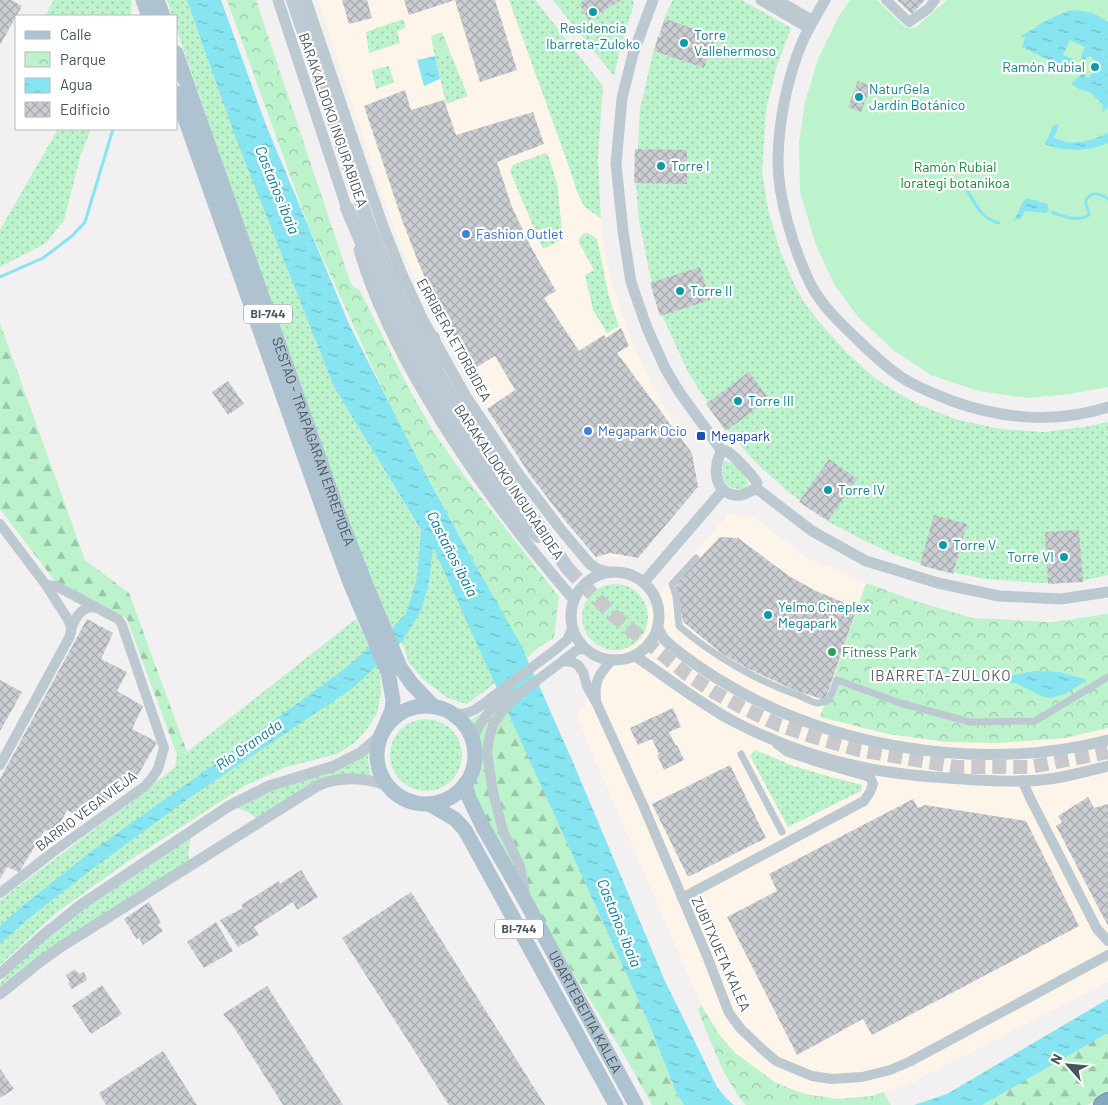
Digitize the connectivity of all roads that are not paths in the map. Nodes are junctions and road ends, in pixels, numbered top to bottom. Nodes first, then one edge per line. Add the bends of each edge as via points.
1 (143, 0) edge
2 (158, 0) edge
3 (278, 0) edge
4 (293, 0) edge
5 (306, 0) edge
6 (653, 0) edge
7 (761, 0) edge
8 (777, 0) edge
9 (825, 0) edge
10 (886, 0) edge
11 (935, 0) edge
12 (149, 15) edge
13 (163, 15) edge
14 (811, 24) junction
15 (178, 59) edge
16 (178, 100) edge
17 (347, 208) junction
18 (433, 338) junction
19 (439, 375) junction
20 (1108, 407) edge
21 (722, 451) junction
22 (756, 488) junction
23 (723, 490) junction
24 (0, 524) edge
25 (696, 558) dead end
26 (608, 572) junction
27 (356, 577) junction
28 (644, 582) junction
29 (46, 585) junction
30 (1108, 592) edge
31 (574, 600) junction
32 (96, 607) junction
33 (71, 628) junction
34 (658, 628) junction
35 (572, 629) junction
36 (584, 648) junction
37 (635, 656) junction
38 (563, 661) junction
39 (611, 661) junction
40 (394, 670) junction
41 (1108, 676) edge
42 (519, 694) junction
43 (597, 704) junction
44 (433, 706) junction
45 (453, 714) junction
46 (382, 733) junction
47 (472, 739) junction
48 (770, 739) junction
49 (1108, 740) edge
50 (741, 754) dead end
51 (0, 764) edge
52 (1108, 766) edge
53 (1022, 780) junction
54 (465, 784) junction
55 (388, 786) junction
56 (428, 804) junction
57 (782, 832) dead end
58 (0, 893) edge
59 (682, 898) junction
60 (527, 904) junction
61 (1108, 941) edge
62 (1108, 955) edge
63 (0, 974) edge
64 (0, 994) edge
65 (1108, 1102) edge
66 (616, 1105) edge
67 (636, 1105) edge
68 (1103, 1105) edge

1 - 12 main road
2 - 13 main road
3 - 17 street
4 - 19 main road, BARAKALDOKO INGURABIDEA via 384,263
5 - 18 street, ERRIBERA ETORBIDEA via 392,251
6 - 21 street via 633,54 622,98 616,164 630,282 666,370
7 - 14 street
8 - 14 street
9 - 14 street
10 - 11 street via 909,22
14 - 20 street via 790,75 778,159 781,189 796,252 826,307 872,354 902,378 962,404 990,412 1042,418
15 - 27 main road, SESTAO - TRAPAGARAN ERREPIDEA / BI-744 via 337,509
16 - 27 main road, SESTAO - TRAPAGARAN ERREPIDEA / BI-744 via 312,479
17 - 19 main road, BARAKALDOKO INGURABIDEA via 395,320 436,394 514,511 568,569
17 - 31 street via 366,274 387,325 421,388 487,491
18 - 19 main road
18 - 26 street, ERRIBERA ETORBIDEA via 482,421 540,504 590,564
21 - 22 street via 732,454 754,477
21 - 23 street via 715,468
22 - 23 street via 738,495
22 - 30 street via 812,532 866,561 938,583 999,596 1061,599
23 - 28 street
24 - 29 street
25 - 41 street via 672,584 679,626 692,638 750,673 819,703 830,700 837,680 900,704 970,722 1035,721
26 - 28 street via 627,573
26 - 31 street via 587,582
27 - 40 main road, BI-744
28 - 34 street via 658,603
29 - 32 street, BARRIO VEGA VIEJA via 56,586
29 - 33 street via 70,621
31 - 35 street
32 - 33 street via 86,608 80,613
32 - 58 street, BARRIO VEGA VIEJA via 122,624 164,748 158,769 145,786
33 - 51 street via 70,636
34 - 37 street via 646,649
34 - 49 street via 664,640 691,661 746,695 812,723 878,743 933,751 1015,754 1052,751
35 - 36 street
35 - 45 street via 567,640 555,650 471,713
36 - 38 street
36 - 39 street
37 - 39 street
37 - 48 street via 696,700
38 - 42 street
38 - 43 street, ZUBITXUETA KALEA via 578,665
39 - 43 street, ZUBITXUETA KALEA via 596,684
40 - 44 main road, BI-744
40 - 46 main road, BI-744 via 392,710
42 - 47 street via 509,694 491,709
42 - 60 street via 493,725 487,753 503,830 520,866
43 - 59 street, ZUBITXUETA KALEA
44 - 45 main road, BI-744
44 - 46 main road, BI-744 via 410,708 390,721
45 - 47 main road, BI-744 via 464,724
46 - 55 main road, BI-744 via 378,767
46 - 63 street via 360,753 334,766 269,786 229,806 82,904
47 - 54 main road, BI-744 via 475,760
48 - 53 street via 869,768 926,776
48 - 59 street via 788,752 870,777 873,784 868,797
50 - 57 street
52 - 53 street via 1054,778
53 - 61 street via 1097,929
54 - 56 main road, BI-744 via 449,798
54 - 60 main road, UGARTEBEITIA KALEA / BI-744 via 483,827
55 - 56 main road, BI-744 via 406,800
55 - 64 street via 360,779 335,780 316,786 59,948
56 - 66 main road, UGARTEBEITIA KALEA / BI-744 via 455,819 465,830
59 - 62 street, ZUBITXUETA KALEA via 729,1013 741,1029 776,1061 812,1076 832,1079 862,1077 909,1062
60 - 67 main road, UGARTEBEITIA KALEA / BI-744
65 - 68 highway

